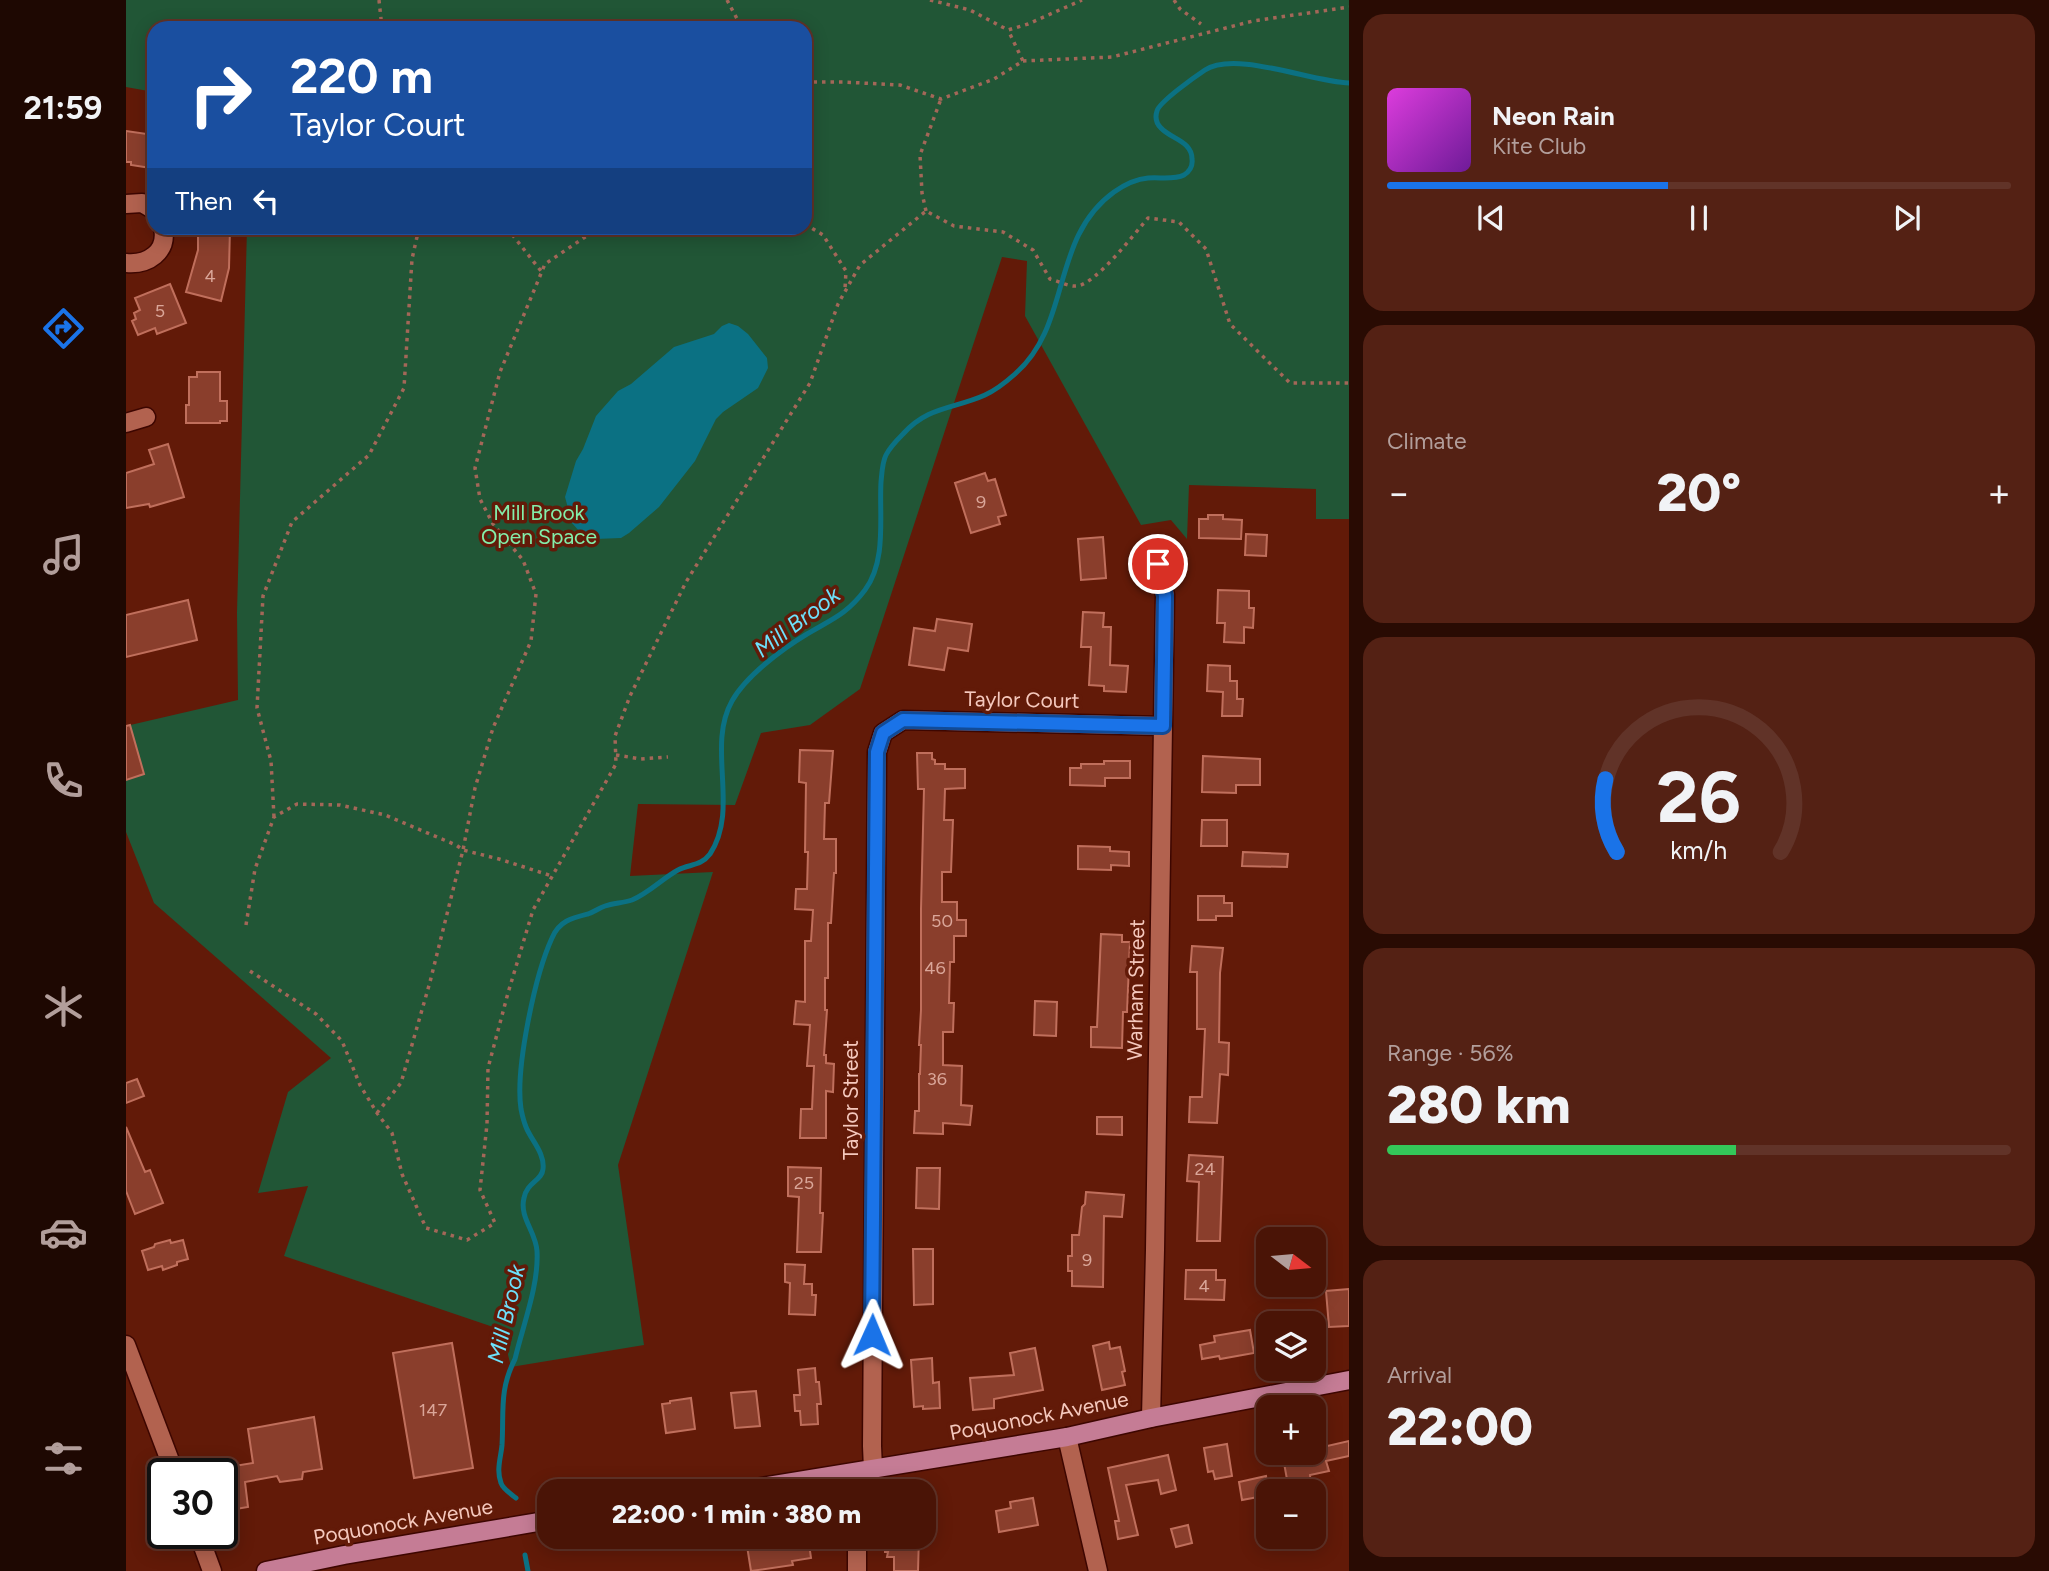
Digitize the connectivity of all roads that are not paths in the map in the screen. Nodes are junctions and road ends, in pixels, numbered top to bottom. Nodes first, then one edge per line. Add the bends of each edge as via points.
1 (126, 204) edge
2 (147, 206) edge
3 (164, 235) edge
4 (126, 263) edge
5 (146, 417) dead end
6 (126, 423) edge
7 (1158, 564) dead end
8 (1163, 726) junction
9 (883, 733) joint
10 (126, 1345) edge
11 (1349, 1380) edge
12 (1151, 1418) junction
13 (1067, 1437) junction
14 (169, 1458) edge
15 (865, 1470) junction
16 (810, 1479) edge
17 (861, 1479) edge
18 (537, 1523) edge
19 (204, 1549) edge
20 (857, 1549) edge
21 (312, 1566) edge
22 (212, 1571) edge
23 (266, 1571) edge
24 (857, 1571) edge
25 (1098, 1571) edge

1 - 2 street
3 - 4 street via 152,258
5 - 6 street
7 - 8 street, Warham Street via 1165,596
8 - 9 street, Taylor Court via 903,720
8 - 12 street, Warham Street
9 - 15 street, Taylor Street via 877,752 872,1432
10 - 14 street
11 - 12 main road, Poquonock Avenue
12 - 13 main road, Poquonock Avenue
13 - 15 main road, Poquonock Avenue
13 - 25 street
15 - 16 main road, Poquonock Avenue
15 - 17 street, Taylor Street
18 - 21 main road, Poquonock Avenue
19 - 22 street
20 - 24 street
21 - 23 main road, Poquonock Avenue

